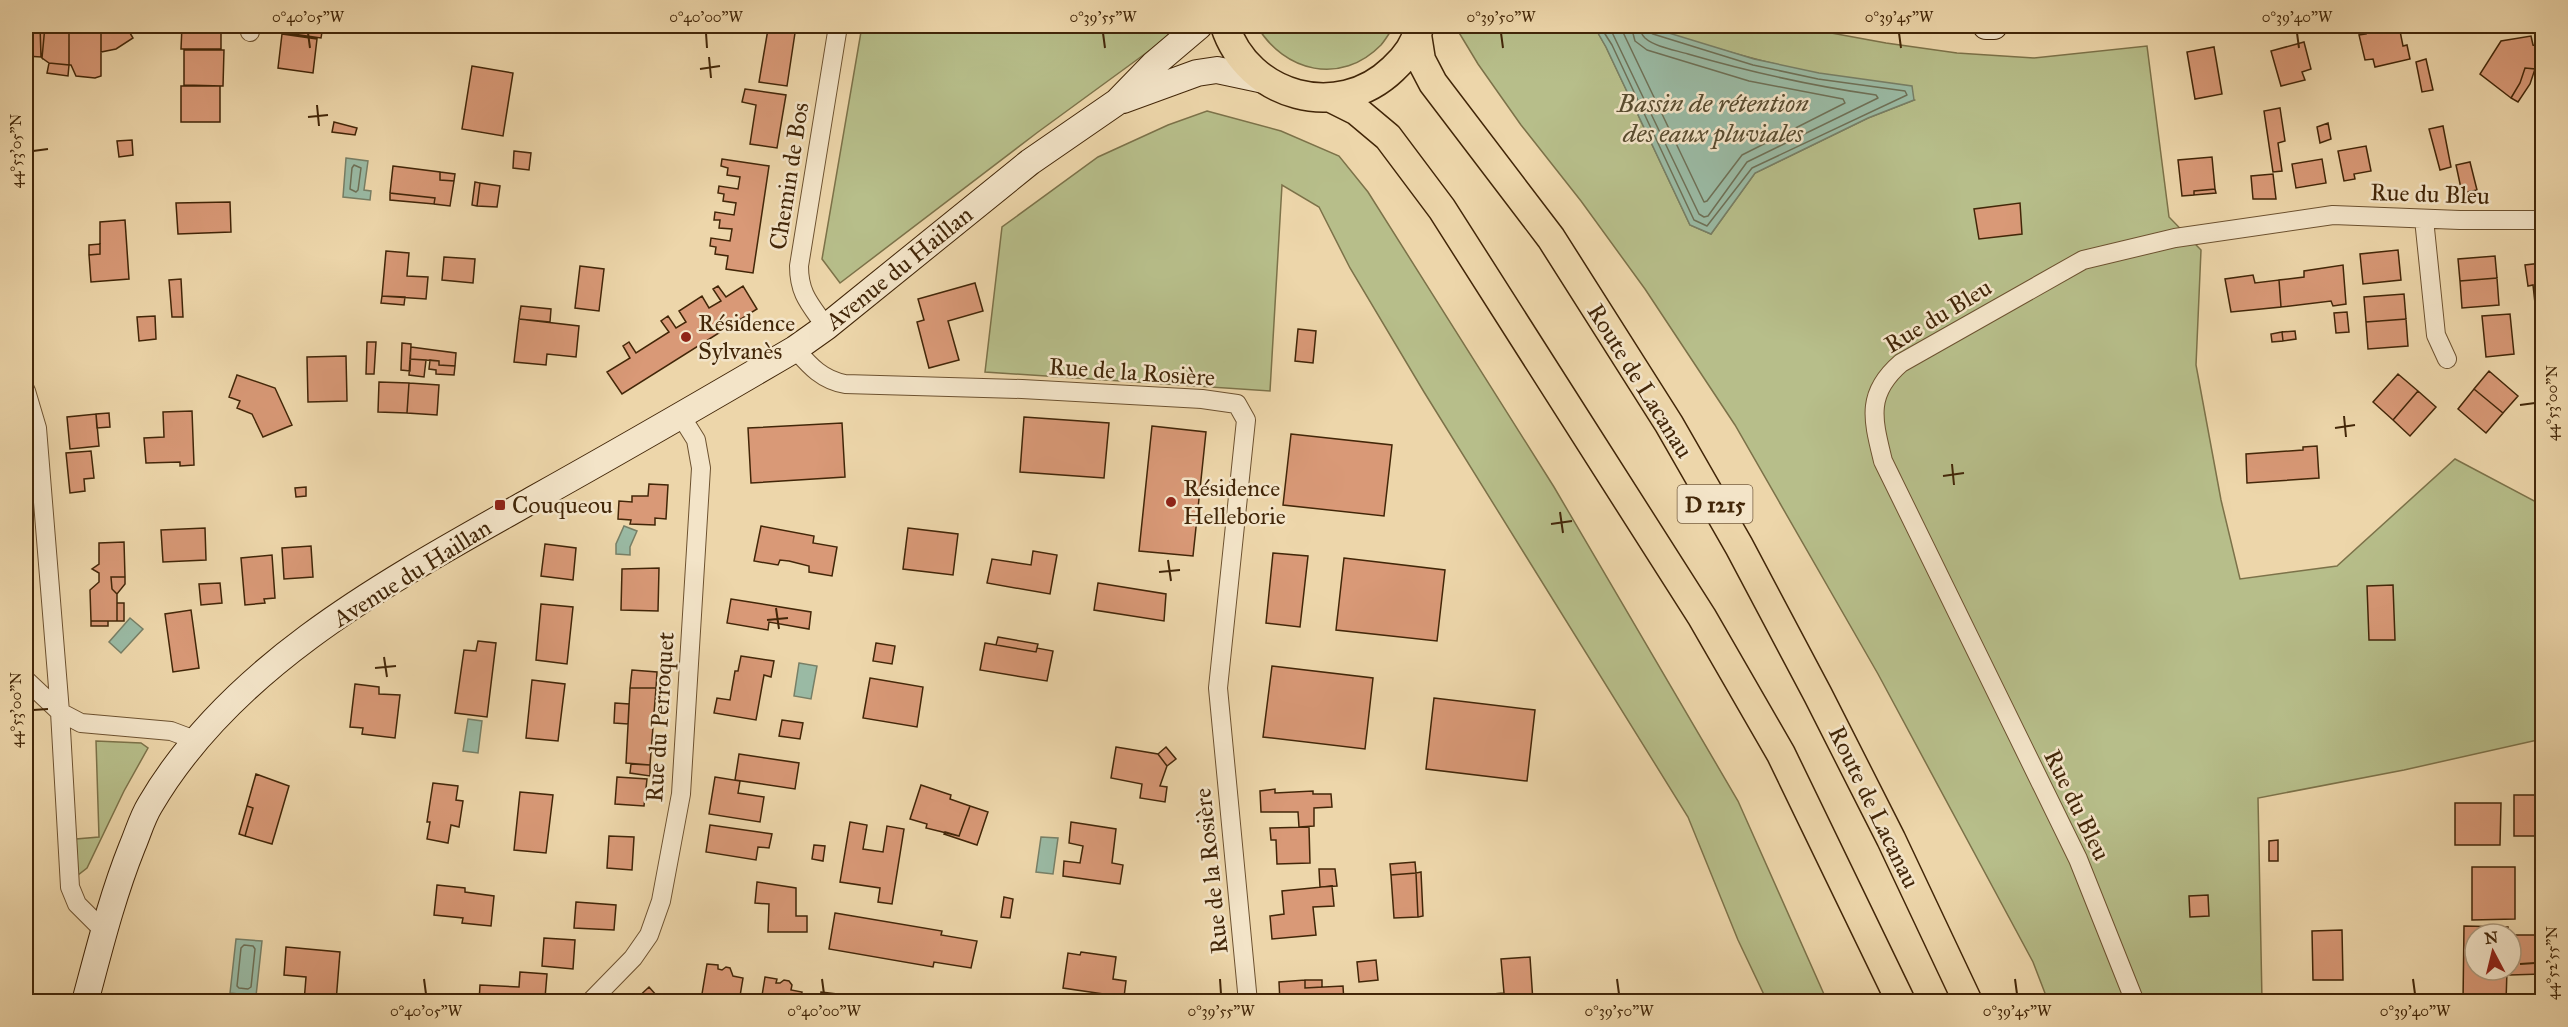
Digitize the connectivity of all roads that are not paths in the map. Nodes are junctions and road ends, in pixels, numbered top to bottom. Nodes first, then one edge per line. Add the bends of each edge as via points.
1 (838, 26) edge
2 (1199, 26) edge
3 (1225, 26) edge
4 (1986, 26) edge
5 (1994, 26) edge
6 (1419, 30) edge
7 (1264, 80) junction
8 (1331, 98) junction
9 (1117, 102) junction
10 (2424, 219) junction
11 (2542, 220) edge
12 (826, 327) junction
13 (795, 350) junction
14 (2446, 359) dead end
15 (26, 391) edge
16 (681, 416) junction
17 (26, 680) edge
18 (60, 712) junction
19 (195, 740) junction
20 (104, 931) junction
21 (85, 1002) edge
22 (590, 1002) edge
23 (1248, 1002) edge
24 (1901, 1002) edge
25 (1968, 1002) edge
26 (2135, 1002) edge

1 - 12 street, Chemin de Bos via 799,266 805,299
2 - 9 street, Avenue du Haillan
3 - 7 main road via 1244,62
4 - 5 street
6 - 8 main road via 1403,59 1383,79 1358,92
6 - 25 main road, Route de Lacanau / D 1215 via 1421,60 1433,83 1551,238 1669,424 1739,546 1885,829
7 - 8 main road via 1296,94
7 - 9 street, Avenue du Haillan via 1216,70
8 - 24 main road, D 1215 via 1357,111 1388,137 1442,209 1702,617 1781,754
9 - 12 street, Avenue du Haillan via 1030,162
10 - 11 street, Rue du Bleu
10 - 14 street via 2436,335
10 - 26 street, Rue du Bleu via 2333,215 2175,238 2083,260 1901,363 1886,376 1875,399 1874,422 1883,461 2078,859
12 - 13 street, Avenue du Haillan
13 - 16 street, Avenue du Haillan
13 - 23 street, Rue de la Rosière via 814,370 832,382 845,384 1022,389 1237,404 1246,420 1218,688
15 - 18 street via 37,428
16 - 19 street, Avenue du Haillan via 426,561 303,641 255,680
16 - 22 street, Rue du Perroquet via 696,440 701,468 681,795 661,901 649,935 633,958
17 - 18 street
18 - 19 street via 81,723 171,730
18 - 20 street via 69,887 77,904
19 - 20 street, Avenue du Haillan via 148,808
20 - 21 street, Avenue du Haillan

